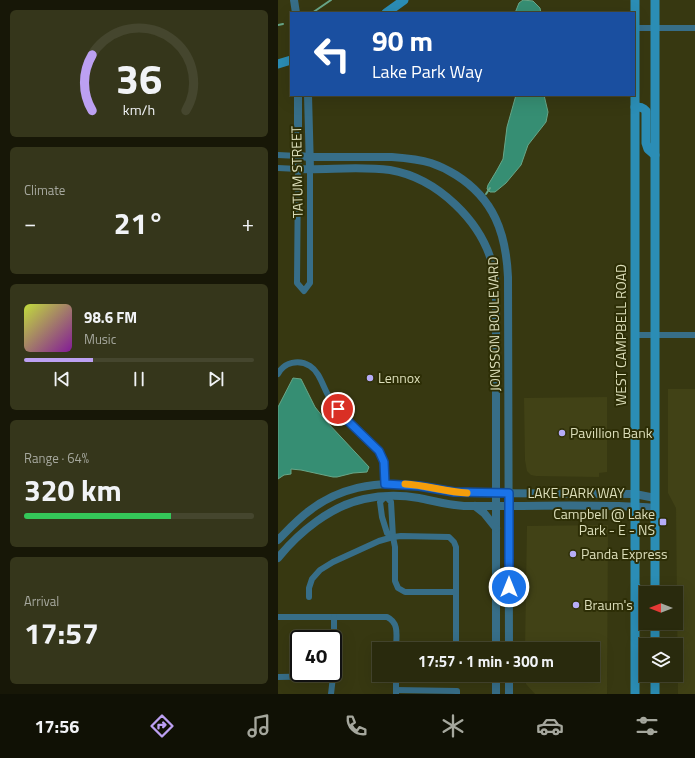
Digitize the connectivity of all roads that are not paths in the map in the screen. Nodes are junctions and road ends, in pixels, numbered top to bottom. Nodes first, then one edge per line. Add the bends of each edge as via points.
1 (294, 0) edge
2 (404, 0) edge
3 (635, 0) edge
4 (656, 0) edge
5 (296, 12) edge
6 (387, 12) edge
7 (635, 28) junction
8 (656, 28) junction
9 (695, 28) edge
10 (290, 60) edge
11 (278, 64) edge
12 (298, 96) edge
13 (308, 96) edge
14 (635, 107) junction
15 (278, 155) edge
16 (655, 155) junction
17 (298, 156) junction
18 (310, 157) junction
19 (278, 168) edge
20 (298, 169) junction
21 (310, 170) junction
22 (310, 249) junction
23 (298, 250) junction
24 (495, 277) junction
25 (508, 277) junction
26 (635, 335) junction
27 (655, 335) junction
28 (695, 335) edge
29 (278, 374) edge
30 (385, 484) junction
31 (496, 493) junction
32 (509, 493) junction
33 (635, 494) junction
34 (386, 496) junction
35 (655, 503) junction
36 (475, 506) junction
37 (496, 506) junction
38 (508, 506) junction
39 (635, 506) junction
40 (496, 528) junction
41 (393, 537) junction
42 (278, 540) edge
43 (278, 558) edge
44 (655, 586) edge
45 (636, 587) junction
46 (639, 590) edge
47 (456, 592) junction
48 (309, 597) dead end
49 (636, 609) junction
50 (639, 610) edge
51 (496, 614) junction
52 (509, 614) junction
53 (278, 617) edge
54 (334, 617) junction
55 (334, 630) edge
56 (396, 642) edge
57 (456, 642) edge
58 (496, 642) edge
59 (509, 642) edge
60 (278, 677) edge
61 (290, 677) edge
62 (332, 682) edge
63 (496, 682) edge
64 (509, 682) edge
65 (655, 682) edge
66 (396, 692) edge
67 (457, 692) edge
68 (331, 694) edge
69 (496, 694) edge
70 (509, 694) edge
71 (635, 694) edge
72 (655, 694) edge

1 - 5 street
2 - 6 main road
3 - 7 main road, WEST CAMPBELL ROAD
4 - 8 main road
7 - 8 street
7 - 14 main road, WEST CAMPBELL ROAD
8 - 9 street
8 - 16 main road
10 - 11 main road
12 - 17 street, TATUM STREET
13 - 18 street, TATUM STREET
14 - 16 main road via 644,108 646,111 646,143
14 - 26 main road, WEST CAMPBELL ROAD
15 - 17 street, JONSSON BOULEVARD
16 - 27 main road
17 - 18 street, JONSSON BOULEVARD
17 - 20 street, TATUM STREET
18 - 21 street, TATUM STREET
18 - 25 street, JONSSON BOULEVARD via 404,158 429,162 459,177 475,189 497,220 508,260
19 - 20 street, JONSSON BOULEVARD
20 - 21 street, JONSSON BOULEVARD
20 - 23 street, TATUM STREET
21 - 22 street, TATUM STREET
21 - 24 street, JONSSON BOULEVARD via 391,171 430,186 456,204 473,224 488,252
22 - 23 street
22 - 23 street, TATUM STREET via 310,283 304,291 298,283
24 - 25 street
24 - 31 street, JONSSON BOULEVARD
25 - 32 street, JONSSON BOULEVARD
26 - 27 street
26 - 33 main road, WEST CAMPBELL ROAD
27 - 28 street
27 - 35 main road
29 - 30 street via 287,365 295,362 309,365 314,370 338,409 379,451 384,462
30 - 31 street, LAKE PARK WAY via 416,485 454,492
30 - 34 street
30 - 42 street, LAKE PARK WAY via 364,486 340,493 322,502
31 - 32 street, LAKE PARK WAY
31 - 37 street, JONSSON BOULEVARD
32 - 33 street, LAKE PARK WAY
32 - 38 street, JONSSON BOULEVARD
33 - 35 street, LAKE PARK WAY
33 - 39 main road, WEST CAMPBELL ROAD
34 - 36 street, LAKE PARK WAY via 406,496
34 - 41 street via 391,502
34 - 41 street via 380,502 381,509 387,533
34 - 43 street, LAKE PARK WAY via 353,502 334,511 304,532
35 - 39 street, LAKE PARK WAY
35 - 44 main road
36 - 37 street, LAKE PARK WAY
36 - 40 street
37 - 38 street, LAKE PARK WAY
37 - 40 street, JONSSON BOULEVARD
38 - 39 street, LAKE PARK WAY
38 - 52 street, JONSSON BOULEVARD
39 - 45 main road, WEST CAMPBELL ROAD
40 - 51 street, JONSSON BOULEVARD
41 - 47 street via 395,581 398,588 405,592
41 - 47 street via 444,536 452,539 456,548
41 - 48 street via 379,541 320,570 312,579
45 - 46 main road
45 - 49 main road, WEST CAMPBELL ROAD
47 - 57 street
49 - 50 main road
49 - 71 main road, WEST CAMPBELL ROAD
51 - 52 street
51 - 58 street, JONSSON BOULEVARD
52 - 59 street, JONSSON BOULEVARD
53 - 54 street
54 - 55 street
54 - 56 street via 392,619 396,625
60 - 61 street
62 - 68 street
63 - 69 street
64 - 70 street
65 - 72 main road
66 - 67 street

